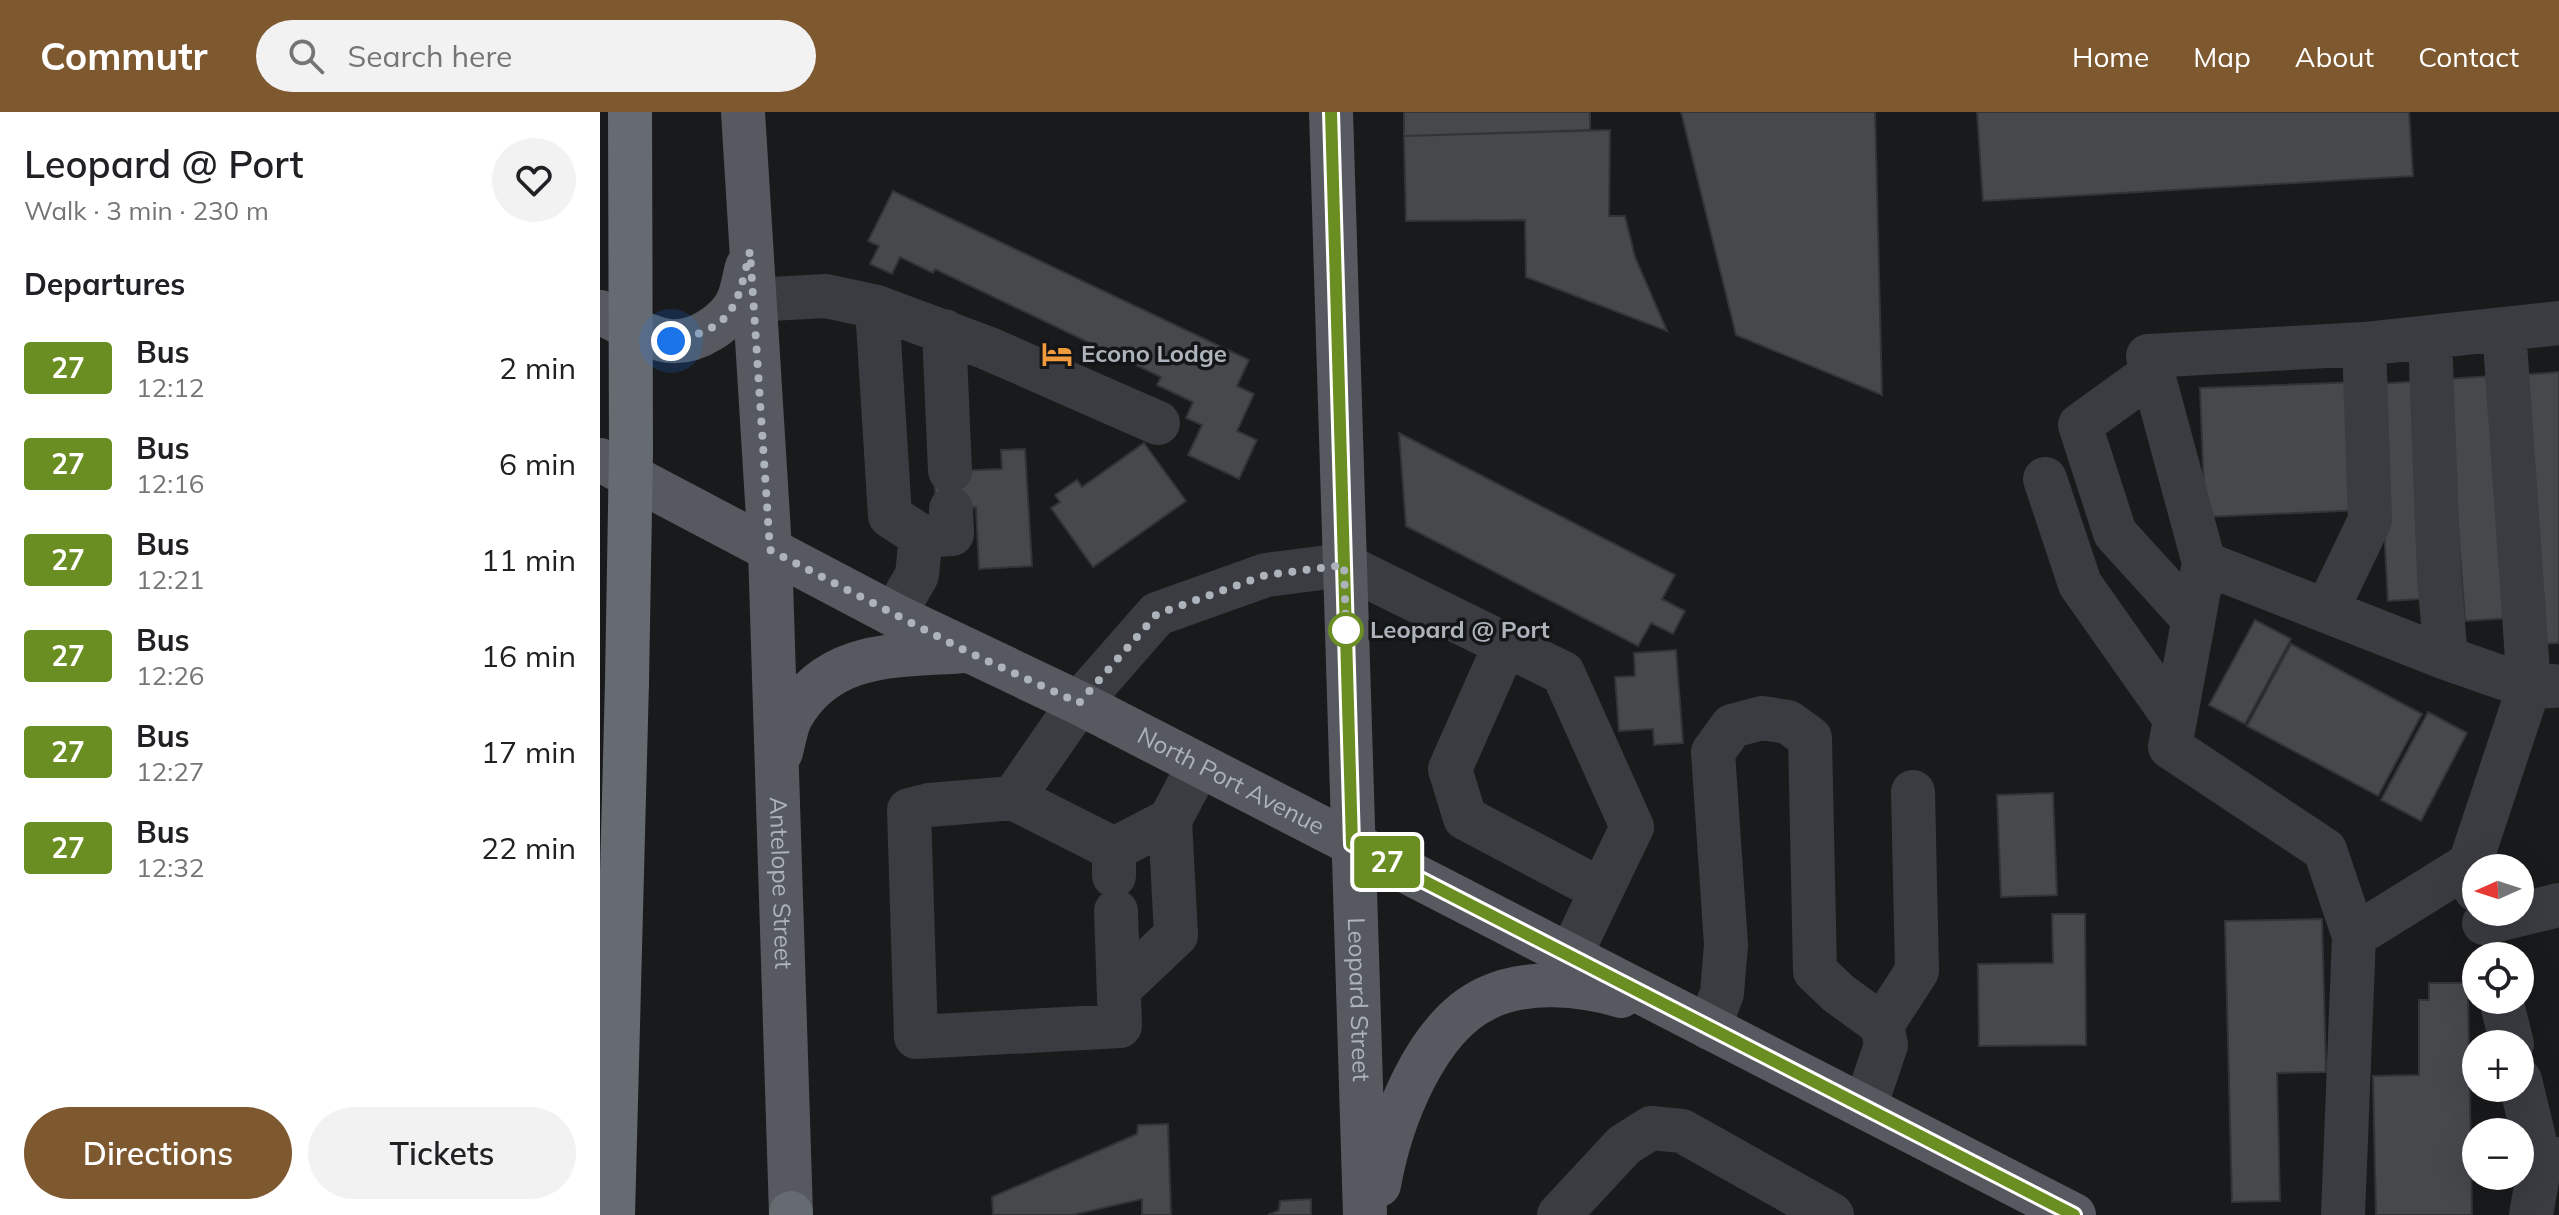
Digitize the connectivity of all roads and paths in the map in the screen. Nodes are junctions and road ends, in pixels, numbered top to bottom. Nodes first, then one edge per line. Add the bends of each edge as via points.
1 (630, 112) edge
2 (743, 112) edge
3 (1331, 112) edge
4 (750, 251) junction
5 (753, 300) junction
6 (877, 307) junction
7 (600, 312) edge
8 (2559, 323) edge
9 (2504, 329) junction
10 (944, 331) junction
11 (2430, 337) junction
12 (2364, 344) junction
13 (2152, 373) junction
14 (1158, 423) dead end
15 (600, 460) edge
16 (2045, 479) dead end
17 (941, 505) junction
18 (770, 550) junction
19 (2204, 563) junction
20 (1344, 565) junction
21 (2327, 610) junction
22 (894, 615) junction
23 (2193, 619) junction
24 (1505, 645) junction
25 (966, 651) junction
26 (2446, 658) junction
27 (2544, 686) edge
28 (1079, 703) junction
29 (2175, 719) junction
30 (1199, 765) junction
31 (776, 770) junction
32 (1913, 792) dead end
33 (1013, 798) junction
34 (1170, 820) junction
35 (1352, 844) junction
36 (2496, 854) edge
37 (1115, 879) junction
38 (1601, 890) junction
39 (2559, 905) edge
40 (2534, 906) edge
41 (2462, 913) edge
42 (2354, 936) junction
43 (1570, 956) junction
44 (1119, 989) junction
45 (1701, 1023) junction
46 (1882, 1025) junction
47 (2534, 1087) edge
48 (1865, 1107) junction
49 (2549, 1161) edge
50 (2054, 1210) edge
51 (613, 1215) edge
52 (792, 1215) edge
53 (1365, 1215) edge
54 (1375, 1215) edge
55 (1559, 1215) edge
56 (1832, 1215) edge
57 (2343, 1215) edge
58 (2531, 1215) edge

1 - 51 highway, bridge via 631,450
2 - 4 main road
3 - 20 main road, Leopard Street
4 - 5 main road, Antelope Street
4 - 7 main road via 740,297 729,316 700,336 671,341
5 - 6 lane via 826,296
5 - 18 main road, Antelope Street
6 - 10 lane
6 - 17 lane via 890,516
8 - 9 lane
9 - 11 lane
9 - 27 lane
10 - 14 lane
10 - 17 lane
11 - 12 lane
11 - 26 lane
12 - 13 lane via 2148,356
12 - 21 lane via 2370,520
13 - 19 lane
13 - 23 lane via 2080,425 2115,533
15 - 18 main road, North Port Avenue
16 - 29 lane via 2080,584
17 - 22 lane via 917,575
18 - 22 main road, North Port Avenue
18 - 31 main road, Antelope Street
19 - 21 lane
19 - 23 lane
20 - 24 lane
20 - 28 lane via 1266,575 1157,614
20 - 35 main road, Leopard Street
21 - 26 lane
22 - 25 main road, North Port Avenue
23 - 29 lane
24 - 38 lane via 1563,673 1632,827
24 - 38 lane via 1450,769 1465,818
25 - 28 main road, North Port Avenue
25 - 31 main road via 884,657 854,662 836,672 811,689 790,718
26 - 27 lane
27 - 36 lane
28 - 30 main road, North Port Avenue
28 - 33 lane
29 - 42 lane via 2170,747 2325,850
30 - 34 lane
30 - 35 main road, North Port Avenue
31 - 52 main road, Antelope Street
32 - 46 lane via 1917,971
33 - 37 lane
33 - 44 lane via 909,810 916,1037 1120,1026
34 - 37 lane
34 - 44 lane via 1176,935
35 - 43 main road, North Port Avenue
35 - 53 main road, Leopard Street
37 - 44 lane
38 - 43 lane
39 - 40 lane
41 - 42 lane
42 - 57 lane
43 - 45 main road, North Port Avenue
45 - 46 lane via 1722,993 1726,945 1713,752 1732,726 1762,718 1788,722 1810,738 1815,971
45 - 48 main road, North Port Avenue
45 - 54 main road via 1608,992 1564,986 1518,988 1487,998 1444,1034 1413,1082 1384,1153
46 - 48 lane via 1886,1045
47 - 49 lane
48 - 50 main road, North Port Avenue
49 - 58 lane
55 - 56 lane via 1624,1145 1651,1128 1682,1131

